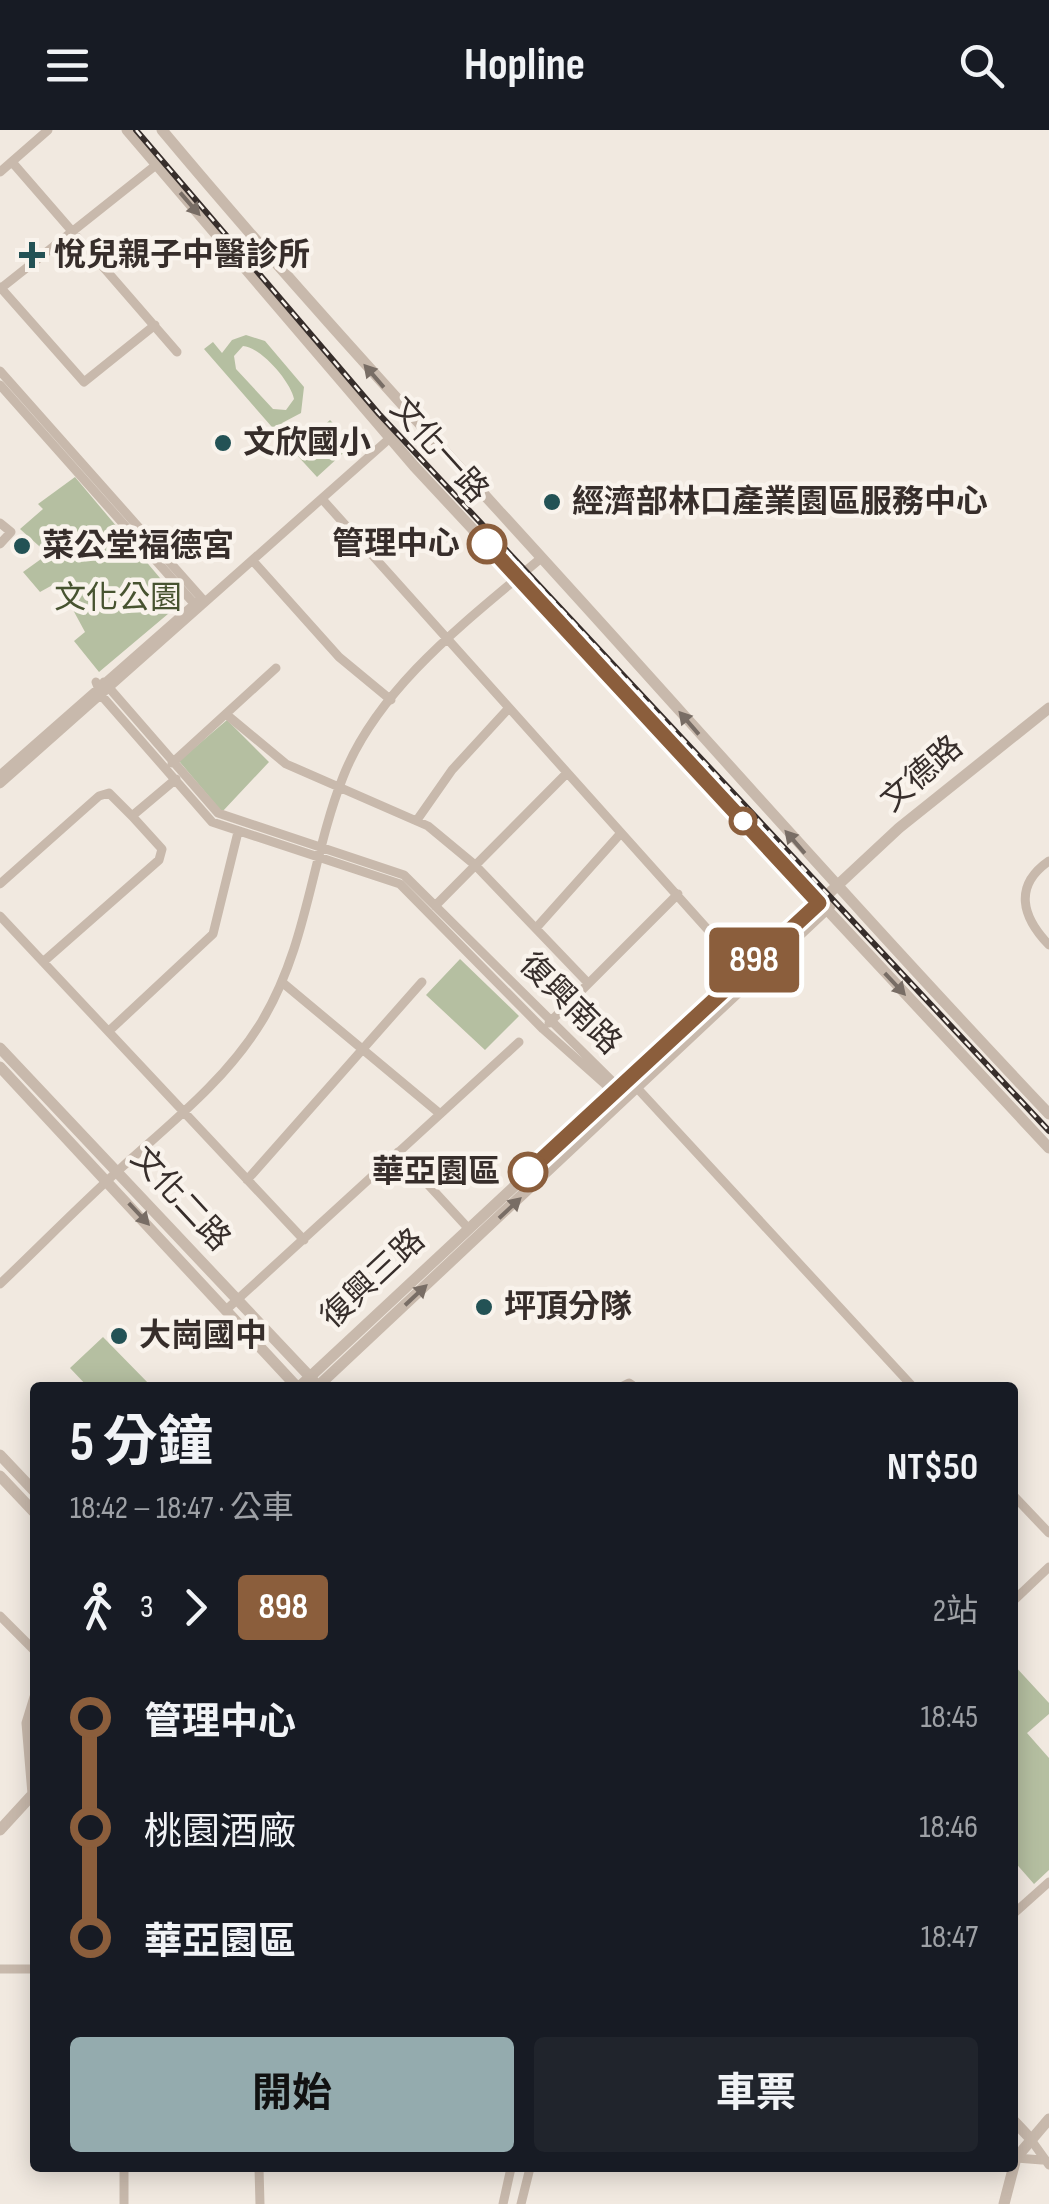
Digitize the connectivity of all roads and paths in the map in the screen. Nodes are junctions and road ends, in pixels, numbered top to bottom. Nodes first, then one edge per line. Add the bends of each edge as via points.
1 (48, 130) edge
2 (127, 130) edge
3 (162, 130) edge
4 (12, 162) junction
5 (156, 165) junction
6 (0, 172) edge
7 (74, 232) junction
8 (0, 288) edge
9 (155, 325) junction
10 (177, 352) dead end
11 (0, 371) edge
12 (0, 385) edge
13 (36, 419) junction
14 (390, 438) junction
15 (322, 499) junction
16 (0, 522) edge
17 (0, 544) edge
18 (540, 559) junction
19 (254, 561) junction
20 (518, 578) junction
21 (198, 604) junction
22 (446, 636) junction
23 (276, 668) dead end
24 (101, 687) junction
25 (392, 700) junction
26 (1049, 708) edge
27 (507, 710) junction
28 (227, 715) junction
29 (170, 764) junction
30 (567, 774) junction
31 (0, 775) edge
32 (176, 779) junction
33 (0, 784) edge
34 (339, 791) junction
35 (132, 816) junction
36 (417, 820) junction
37 (238, 832) junction
38 (621, 833) junction
39 (322, 854) junction
40 (1049, 860) edge
41 (353, 864) junction
42 (475, 866) junction
43 (0, 884) edge
44 (836, 888) junction
45 (678, 894) junction
46 (435, 906) junction
47 (824, 908) junction
48 (0, 916) edge
49 (537, 927) junction
50 (1049, 945) edge
51 (43, 962) junction
52 (744, 970) junction
53 (422, 982) dead end
54 (283, 983) junction
55 (588, 983) junction
56 (552, 1020) junction
57 (543, 1028) junction
58 (108, 1032) junction
59 (519, 1042) dead end
60 (0, 1048) edge
61 (364, 1049) junction
62 (0, 1067) edge
63 (638, 1089) junction
64 (616, 1091) junction
65 (439, 1113) junction
66 (182, 1114) junction
67 (1049, 1114) edge
68 (1049, 1148) edge
69 (398, 1152) junction
70 (534, 1167) junction
71 (112, 1176) junction
72 (543, 1177) junction
73 (247, 1180) junction
74 (468, 1228) junction
75 (304, 1240) junction
76 (0, 1284) edge
77 (238, 1300) junction
78 (227, 1310) junction
79 (293, 1382) edge
80 (314, 1382) edge
81 (318, 1382) edge
82 (318, 1382) edge
83 (908, 1382) edge
84 (0, 1455) edge
85 (0, 1476) edge
86 (30, 1487) edge
87 (1018, 1500) edge
88 (30, 1509) edge
89 (1049, 1533) edge
90 (1049, 1568) edge
91 (1018, 1596) edge
92 (2, 1624) edge
93 (30, 1648) edge
94 (30, 1716) edge
95 (30, 1751) edge
96 (30, 1797) edge
97 (0, 1830) edge
98 (1049, 1882) edge
99 (1018, 1910) edge
100 (0, 1969) edge
101 (30, 1969) edge
102 (1049, 2119) edge
103 (1018, 2125) edge
104 (1029, 2137) junction
105 (1018, 2151) edge
106 (1018, 2157) edge
107 (1046, 2163) edge
108 (124, 2172) edge
109 (259, 2172) edge
110 (511, 2172) edge
111 (529, 2172) edge
112 (1011, 2172) edge
113 (124, 2204) edge
114 (260, 2204) edge
115 (503, 2204) edge
116 (521, 2204) edge
117 (1004, 2204) edge

1 - 4 street
2 - 5 street, 文化一路
18 -> 3 street, 文化一路
4 - 6 street
4 - 7 street
5 - 7 street
5 -> 14 street, 文化一路
7 - 8 street
7 - 9 street
8 - 9 street via 84,382
9 - 10 street
11 - 13 street
12 - 13 street
13 - 21 street
14 - 15 street
14 - 20 street, 文化一路
15 - 19 street
15 - 22 street
16 - 17 street via 11,532
18 - 20 street
44 -> 18 street, 文化一路
19 - 21 street
19 - 25 street via 339,657
20 - 22 street
20 - 47 street, 文化一路
21 - 24 street
22 - 25 street
22 - 27 street
23 - 28 street
24 - 29 street, 復興南路
24 - 31 street
24 - 33 street
25 - 34 street via 351,760
26 - 44 street, 文德路 via 978,761
27 - 30 street
27 - 36 street
28 - 29 street
28 - 34 street via 286,764
29 - 32 street, 復興南路
29 - 39 street, 復興南路 via 218,813
30 - 38 street
30 - 42 street
32 - 35 street
32 - 37 street, 復興南路 via 212,822
34 - 36 street
34 - 39 street
35 - 43 street via 108,794 99,796
35 - 51 street via 162,849 158,860
36 - 42 street
37 - 39 street, 復興南路
37 - 58 street via 213,934
38 - 45 street
38 - 49 street
39 - 41 street, 復興南路
39 - 54 street
40 - 50 street via 1034,871 1024,897 1032,927
41 - 46 street, 復興南路 via 404,876
41 - 57 street, 復興南路 via 400,884
42 - 46 street
42 - 49 street
44 - 47 street, 復興三路
44 - 67 street, 文化一路
45 - 52 street
45 - 55 street
46 - 56 street, 復興南路
47 - 52 street, 復興三路
47 - 63 street, 復興三路
47 -> 68 street, 文化一路
48 - 51 street
49 - 55 street
51 - 58 street
52 - 64 street, 復興三路
53 - 61 street
54 - 61 street
54 - 66 street via 236,1058
55 - 56 street
56 - 57 street
56 - 64 street, 復興南路
57 - 64 street, 復興南路
58 - 66 street
59 - 65 street
60 - 71 street, 文化二路
61 - 65 street
61 - 73 street
62 - 71 street, 文化二路
63 - 64 street, 復興南路
63 - 72 street, 復興三路
63 - 83 street
64 - 70 street, 復興三路
65 - 69 street
66 - 71 street
66 - 73 street
69 - 74 street
69 - 75 street
70 - 72 street
70 - 74 street, 復興三路
71 - 76 street
71 - 77 street, 文化二路
71 -> 78 street, 文化二路
81 -> 72 street, 復興三路
73 - 75 street
74 - 82 street, 復興三路
75 - 77 street
77 - 78 street
77 - 80 street, 文化二路
78 - 79 street, 文化二路
84 - 86 street
85 - 88 street
87 - 89 street
90 - 91 street
92 - 93 street
94 - 95 street
96 - 97 street
98 - 99 street
100 - 101 street
102 - 104 street
103 - 104 street
104 - 105 street
104 - 107 street
106 - 107 street
108 - 113 street
109 - 114 street
110 - 115 street
111 - 116 street
112 - 117 street

